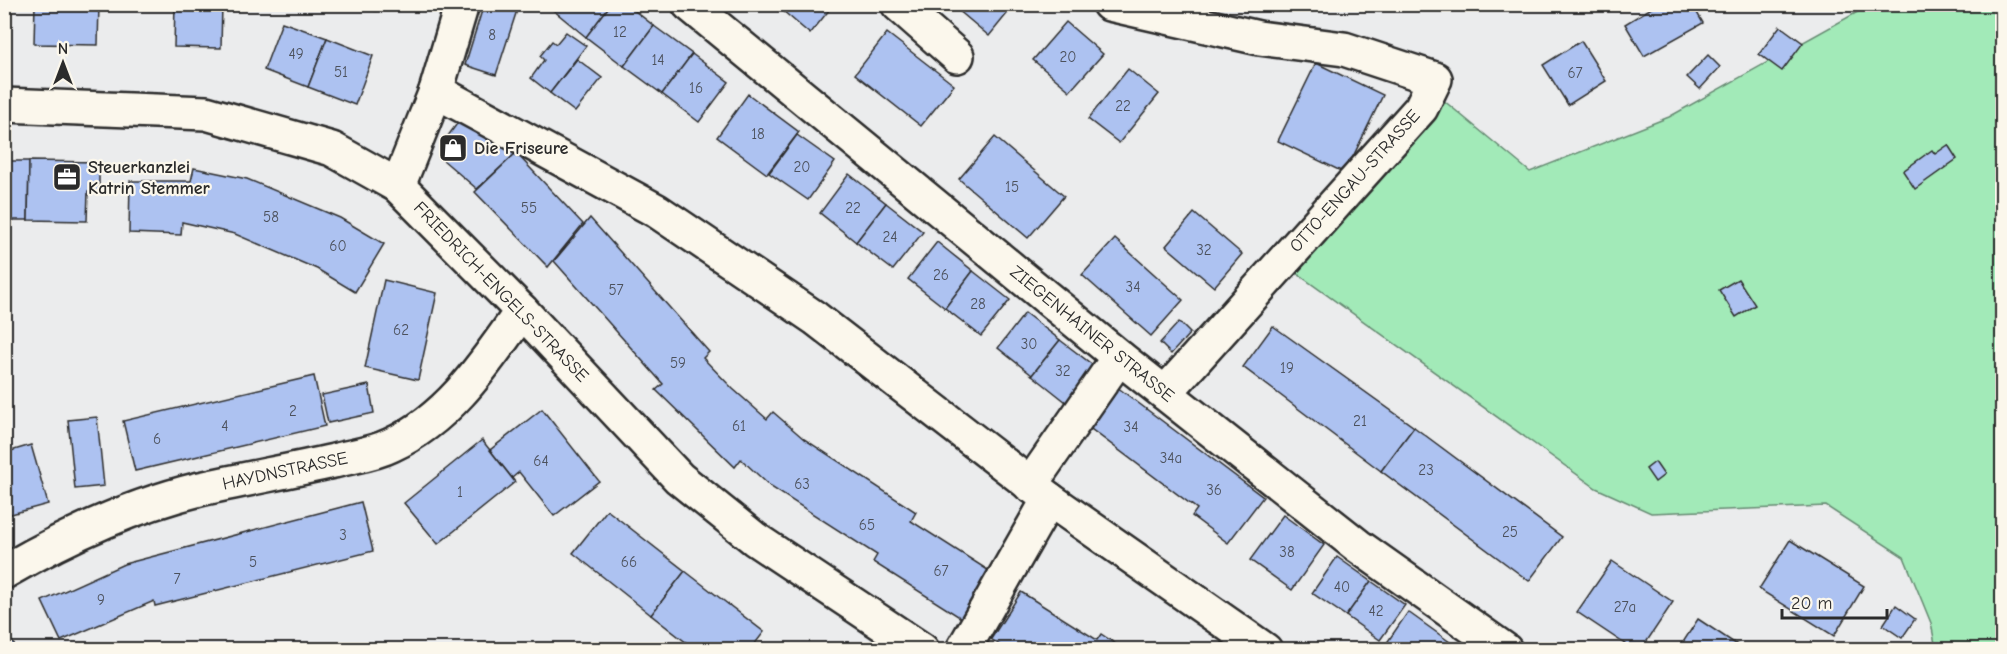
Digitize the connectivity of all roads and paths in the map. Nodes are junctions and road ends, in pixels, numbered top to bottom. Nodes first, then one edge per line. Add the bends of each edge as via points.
1 (462, 4) edge
2 (689, 4) edge
3 (898, 4) edge
4 (1109, 4) edge
5 (957, 56) dead end
6 (436, 91) junction
7 (4, 105) edge
8 (398, 186) junction
9 (522, 311) junction
10 (1119, 357) junction
11 (1165, 393) junction
12 (1040, 492) junction
13 (4, 572) edge
14 (922, 650) edge
15 (963, 650) edge
16 (1265, 650) edge
17 (1505, 650) edge

1 - 6 street
2 - 10 street, ZIEGENHAINER STRASSE
3 - 5 street
4 - 11 street, OTTO-ENGAU-STRASSE via 1259,38 1344,49 1436,79 1421,108
6 - 8 street
6 - 12 street via 657,211 814,318
7 - 8 street, FRIEDRICH-ENGELS-STRASSE via 206,113 332,149
8 - 9 street, FRIEDRICH-ENGELS-STRASSE
9 - 13 street, HAYDNSTRASSE via 475,379 434,417 391,445 146,505 96,523
9 - 14 street, FRIEDRICH-ENGELS-STRASSE via 679,478 755,539
10 - 11 street, ZIEGENHAINER STRASSE
10 - 12 street
11 - 17 street, ZIEGENHAINER STRASSE via 1358,546
12 - 15 street
12 - 16 street

